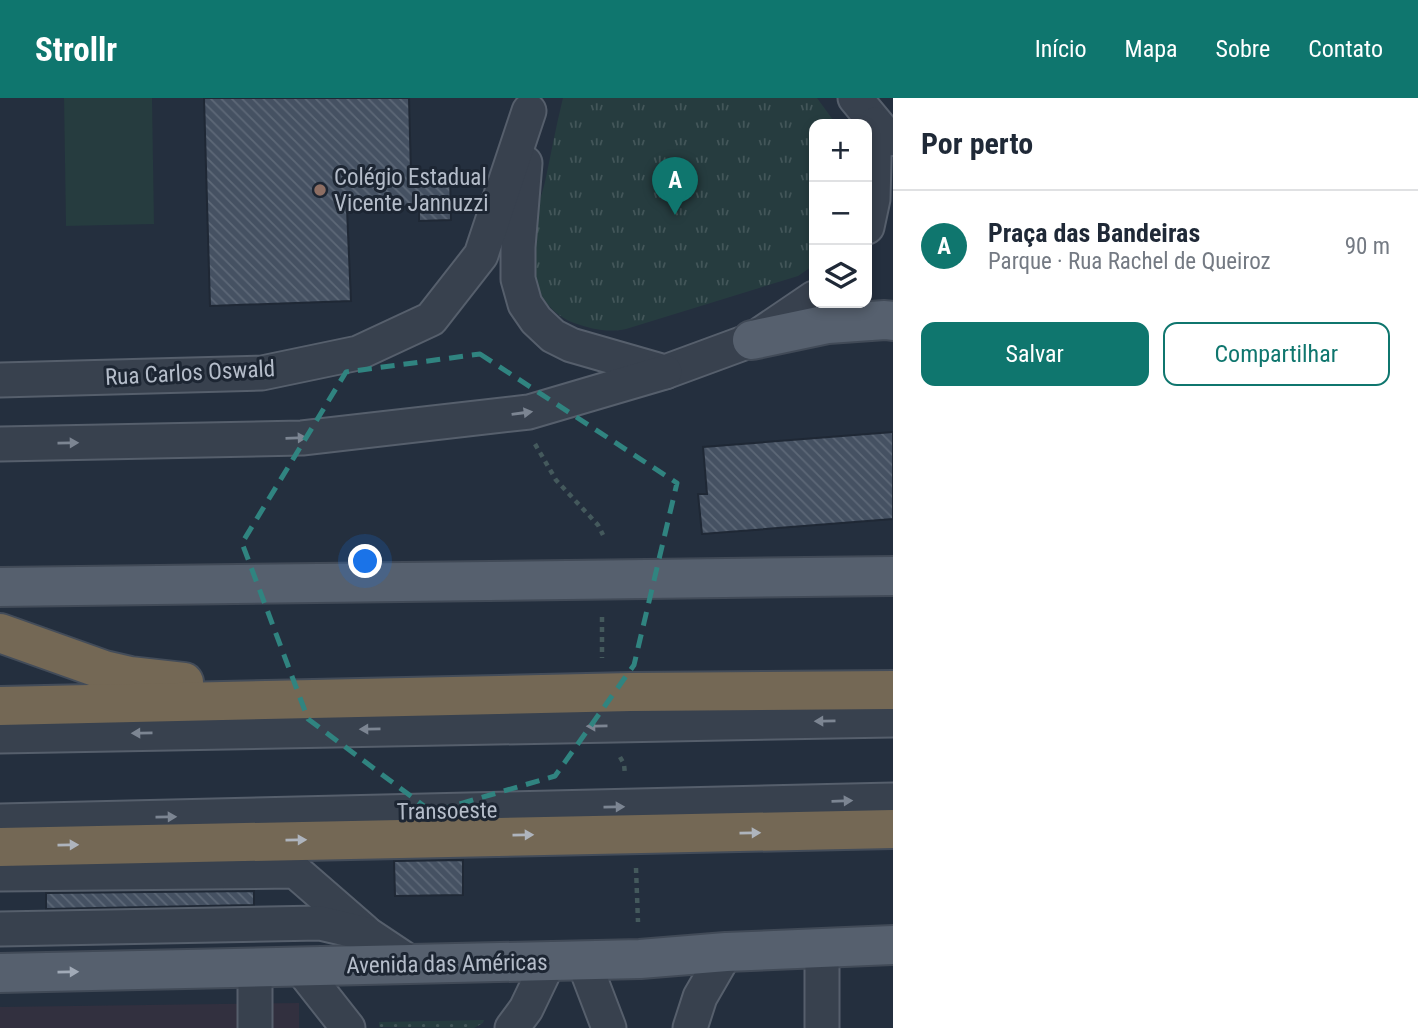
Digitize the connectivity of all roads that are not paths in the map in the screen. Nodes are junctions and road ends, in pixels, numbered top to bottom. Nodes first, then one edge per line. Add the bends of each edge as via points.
1 (855, 98) edge
2 (530, 105) edge
3 (884, 134) edge
4 (872, 204) edge
5 (809, 301) edge
6 (893, 321) edge
7 (752, 340) junction
8 (665, 372) junction
9 (0, 380) edge
10 (0, 444) edge
11 (893, 550) edge
12 (893, 576) edge
13 (833, 577) junction
14 (0, 587) edge
15 (0, 633) edge
16 (893, 690) edge
17 (294, 699) junction
18 (0, 706) edge
19 (893, 720) edge
20 (0, 736) edge
21 (893, 800) edge
22 (0, 821) edge
23 (893, 829) edge
24 (0, 846) edge
25 (0, 874) edge
26 (0, 929) edge
27 (368, 934) junction
28 (893, 945) edge
29 (822, 948) junction
30 (726, 952) junction
31 (566, 961) junction
32 (412, 964) junction
33 (300, 967) junction
34 (255, 968) junction
35 (0, 973) edge
36 (255, 1028) edge
37 (348, 1028) edge
38 (512, 1028) edge
39 (609, 1028) edge
40 (690, 1028) edge
41 (822, 1028) edge

1 - 3 street
2 - 8 street via 518,247 518,279 525,304 553,336 571,345
2 - 9 street, Rua Carlos Oswald via 481,255 431,319 358,354 262,373
3 - 4 street
5 - 7 street
6 - 7 main road via 828,324
7 - 8 street
10 -> 8 street via 302,438 529,412
11 - 13 main road via 880,550
12 - 13 main road
13 - 14 main road
15 - 17 highway via 117,673
16 - 17 highway
17 - 18 highway
19 -> 20 street
22 -> 21 street, Transoeste
24 -> 23 highway
25 - 27 street via 295,871
26 - 27 street via 320,923
27 - 32 street
28 - 29 main road, Avenida das Américas
29 - 30 main road, Avenida das Américas
29 - 41 street
30 - 31 main road, Avenida das Américas
30 - 40 street
31 - 32 main road, Avenida das Américas
31 - 38 street
31 - 39 street
32 - 33 main road, Avenida das Américas
33 - 34 main road, Avenida das Américas
33 - 37 street
35 -> 34 main road, Avenida das Américas
34 - 36 street

